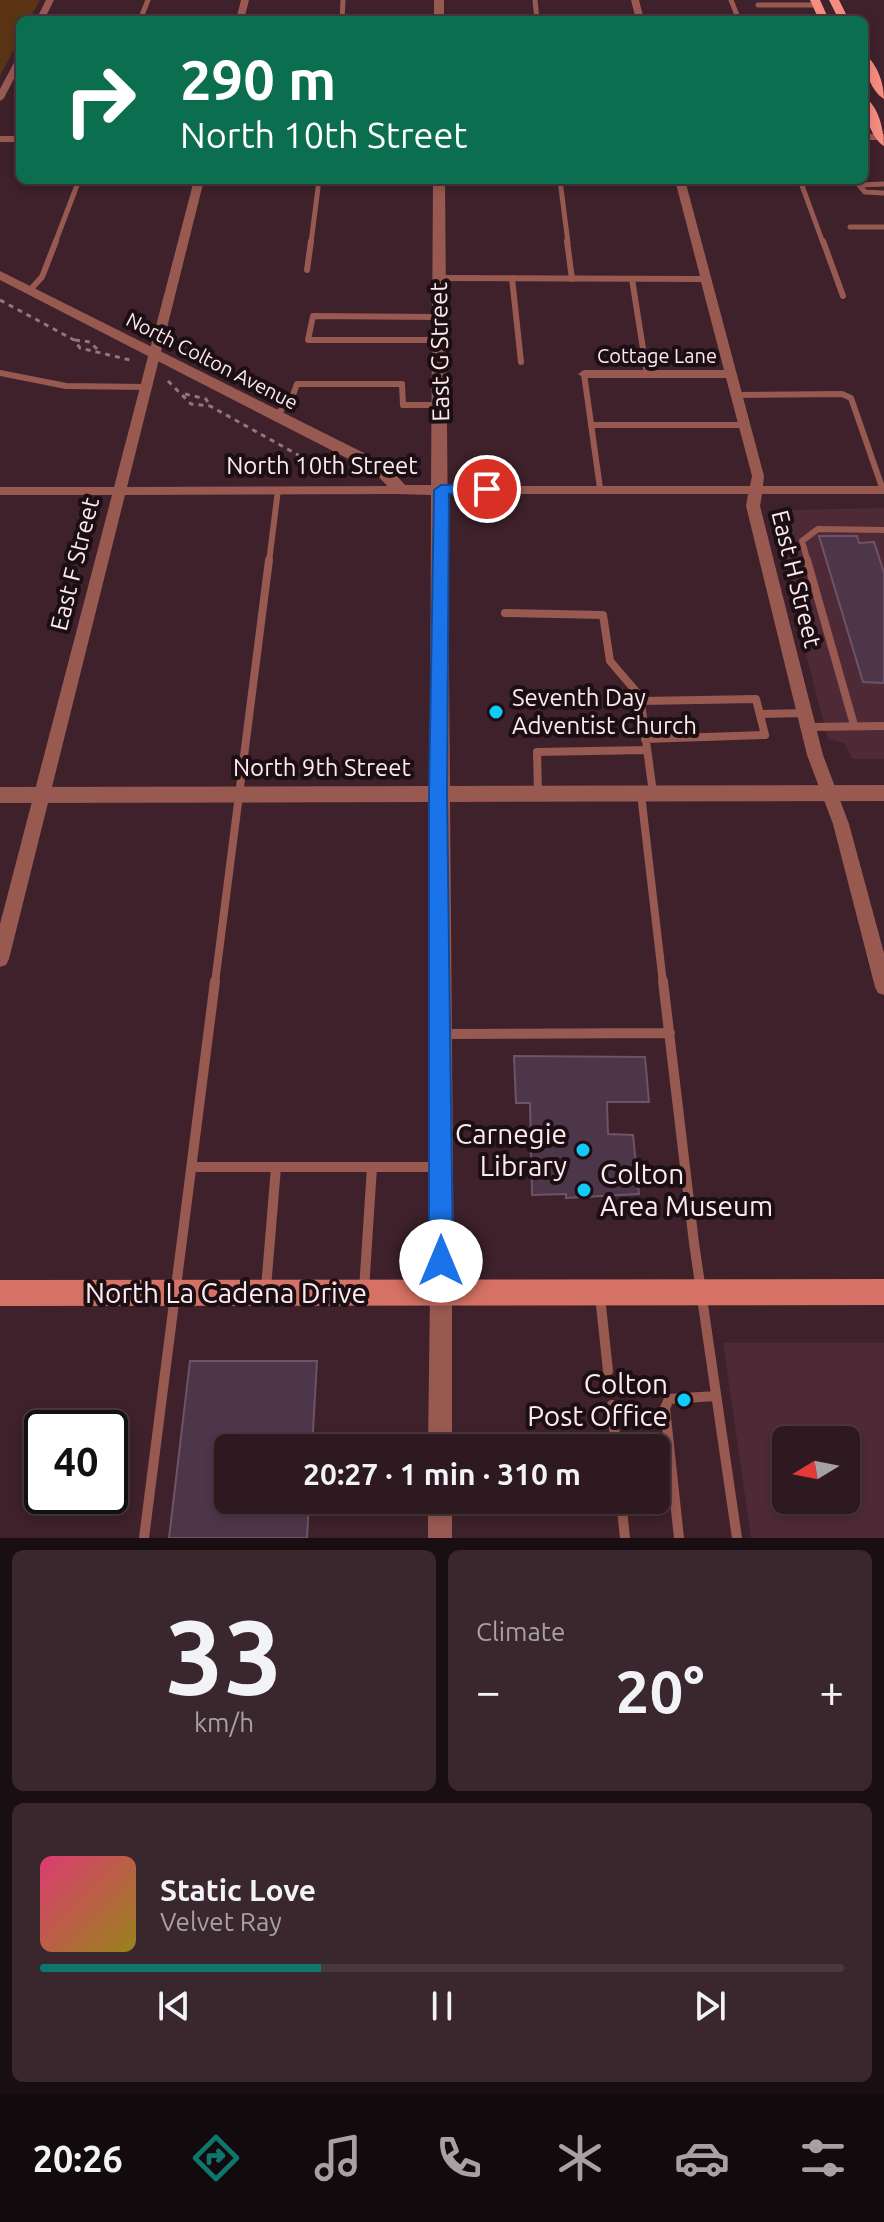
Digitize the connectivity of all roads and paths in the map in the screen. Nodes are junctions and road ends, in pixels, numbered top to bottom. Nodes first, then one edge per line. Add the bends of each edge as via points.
1 (816, 2) edge
2 (758, 5) dead end
3 (868, 65) edge
4 (16, 67) edge
5 (884, 96) edge
6 (0, 98) edge
7 (868, 109) edge
8 (883, 139) edge
9 (77, 184) edge
10 (198, 184) edge
11 (318, 184) edge
12 (439, 184) edge
13 (560, 184) edge
14 (681, 184) edge
15 (801, 184) edge
16 (884, 184) edge
17 (884, 193) edge
18 (850, 227) dead end
19 (884, 227) edge
20 (307, 270) dead end
21 (0, 275) edge
22 (439, 278) junction
23 (512, 278) junction
24 (572, 279) junction
25 (632, 279) junction
26 (705, 279) junction
27 (30, 290) junction
28 (843, 296) dead end
29 (0, 300) edge
30 (439, 317) junction
31 (74, 340) junction
32 (439, 340) junction
33 (100, 352) junction
34 (155, 353) junction
35 (132, 360) dead end
36 (521, 362) dead end
37 (0, 373) edge
38 (584, 374) joint
39 (647, 374) junction
40 (730, 374) junction
41 (168, 381) dead end
42 (146, 387) junction
43 (184, 394) junction
44 (736, 395) junction
45 (440, 405) junction
46 (210, 406) junction
47 (275, 415) junction
48 (591, 425) junction
49 (744, 425) junction
50 (309, 458) junction
51 (319, 458) dead end
52 (329, 461) dead end
53 (340, 470) junction
54 (351, 473) dead end
55 (600, 488) junction
56 (756, 489) junction
57 (118, 490) junction
58 (278, 490) junction
59 (401, 490) junction
60 (441, 490) junction
61 (883, 490) edge
62 (0, 491) edge
63 (884, 530) edge
64 (505, 613) dead end
65 (641, 701) junction
66 (760, 714) junction
67 (807, 720) junction
68 (854, 725) junction
69 (884, 726) edge
70 (645, 739) junction
71 (647, 750) junction
72 (830, 793) junction
73 (884, 793) edge
74 (43, 794) junction
75 (238, 794) junction
76 (438, 794) junction
77 (538, 794) junction
78 (647, 794) junction
79 (0, 795) edge
80 (0, 959) edge
81 (884, 987) edge
82 (670, 1033) junction
83 (439, 1034) junction
84 (192, 1167) junction
85 (276, 1167) junction
86 (372, 1167) junction
87 (440, 1167) junction
88 (599, 1291) junction
89 (701, 1291) junction
90 (265, 1292) junction
91 (364, 1292) junction
92 (884, 1292) edge
93 (0, 1293) edge
94 (177, 1293) junction
95 (441, 1293) junction
96 (608, 1371) dead end
97 (716, 1396) junction
98 (612, 1405) dead end
99 (440, 1434) edge
100 (615, 1434) edge
101 (440, 1514) edge
102 (622, 1514) edge
103 (144, 1538) edge
104 (440, 1538) edge
105 (625, 1538) edge
106 (679, 1538) edge
107 (737, 1538) edge

1 - 2 lane
3 - 5 main road
4 - 6 street
7 - 8 main road
9 - 27 lane via 42,277
10 - 34 street, East F Street
11 - 20 lane
12 - 22 street, East G Street
13 - 24 lane
14 - 26 street, East H Street
15 - 28 lane
16 - 17 lane via 859,185 865,192
18 - 19 lane
21 - 27 street, North Colton Avenue
22 - 23 street
22 - 30 street, East G Street
23 - 24 street
23 - 36 lane
24 - 25 street
25 - 26 street
25 - 39 lane
26 - 40 street, East H Street
27 - 34 street, North Colton Avenue
29 - 31 path
30 - 32 street, East G Street
30 - 32 lane via 313,316 308,340
31 - 33 path via 90,342
31 - 33 path via 80,348
32 - 45 street, East G Street
33 - 35 path
34 - 42 street, East F Street
34 - 47 street, North Colton Avenue
37 - 42 lane via 66,386
38 - 39 street, Cottage Lane
38 - 48 lane
39 - 40 street, Cottage Lane
40 - 44 street, East H Street
41 - 43 path
42 - 57 street, East F Street
43 - 46 path via 206,399
43 - 46 path via 191,404
44 - 49 street, East H Street
44 - 61 lane via 851,398
45 - 47 lane via 403,405 402,384 297,384 290,403
45 - 60 street, East G Street
46 - 50 path
47 - 59 street, North Colton Avenue via 380,468
48 - 49 lane
48 - 55 lane
49 - 56 street, East H Street via 758,476
50 - 51 path
50 - 53 path via 318,466
52 - 53 path
53 - 54 path
55 - 56 street, North 10th Street
55 - 60 street, North 10th Street
56 - 61 street, North 10th Street
56 - 67 street, East H Street via 753,506
57 - 58 street, North 10th Street
57 - 62 street, North 10th Street
57 - 74 street, East F Street
58 - 59 street, North 10th Street
58 - 75 lane
59 - 60 street, North 10th Street
60 - 76 street, East G Street
63 - 68 lane via 818,529 802,541
64 - 65 lane via 603,615 610,661 630,680
65 - 66 lane via 756,699
65 - 70 lane
66 - 67 lane
66 - 70 lane via 765,735
67 - 68 lane
67 - 72 street, East H Street
68 - 69 lane
70 - 71 lane
71 - 77 lane via 537,752
71 - 78 lane
72 - 73 street, North 9th Street
72 - 78 street, North 9th Street
72 - 81 street, East H Street
74 - 75 street, North 9th Street
74 - 79 street, North 9th Street
74 - 80 street, East F Street
75 - 76 street, North 9th Street
75 - 84 lane
76 - 77 street, North 9th Street
76 - 83 street, East G Street
77 - 78 street, North 9th Street
78 - 82 lane
82 - 83 lane
82 - 89 lane
83 - 87 street, East G Street
84 - 85 lane
84 - 94 lane
85 - 86 lane
85 - 90 lane
86 - 87 lane
86 - 91 lane
87 - 95 street, East G Street
88 - 89 main road, North La Cadena Drive
88 - 95 main road, North La Cadena Drive
88 - 96 lane
89 - 92 main road, North La Cadena Drive
89 - 97 lane
90 - 91 main road, North La Cadena Drive
90 - 94 main road, North La Cadena Drive
91 - 95 main road, North La Cadena Drive
93 - 94 main road, North La Cadena Drive
94 - 103 lane
95 - 99 street
97 - 106 lane via 669,1399 665,1408
97 - 107 lane
98 - 100 lane
101 - 104 street
102 - 105 lane

